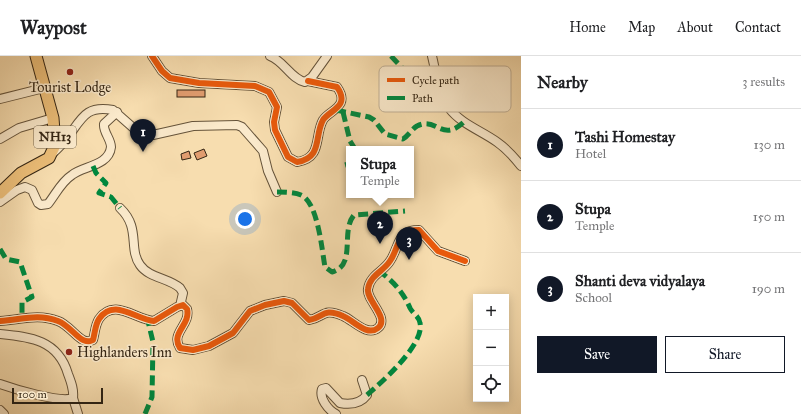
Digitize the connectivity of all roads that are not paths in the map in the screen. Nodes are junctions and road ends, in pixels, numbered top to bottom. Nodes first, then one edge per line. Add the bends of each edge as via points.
1 (36, 56) edge
2 (152, 56) edge
3 (270, 56) edge
4 (327, 56) edge
5 (432, 56) edge
6 (435, 66) edge
7 (308, 81) junction
8 (44, 88) junction
9 (0, 100) edge
10 (117, 112) junction
11 (453, 112) edge
12 (53, 118) junction
13 (0, 139) edge
14 (49, 158) junction
15 (521, 166) edge
16 (276, 192) dead end
17 (0, 193) edge
18 (0, 202) edge
19 (120, 208) dead end
20 (465, 261) dead end
21 (180, 306) junction
22 (0, 321) edge
23 (0, 334) edge
24 (362, 380) dead end
25 (0, 384) edge
26 (73, 398) junction
27 (0, 410) edge
28 (4, 414) edge
29 (78, 414) edge
30 (336, 414) edge

1 - 8 highway, NH13
2 - 7 street via 170,78 200,83 255,86 269,92 277,106 275,130 288,157 297,162 312,155 317,148 324,118 340,104 340,91 337,88
3 - 7 street via 281,62 302,81
4 - 7 street
5 - 6 street
8 - 9 street
8 - 12 highway, NH13
10 - 14 street via 100,109 84,114
10 - 16 street via 138,132 153,135 193,126 242,127 263,151
10 - 18 street via 104,124 111,146 106,156 95,165 72,174 63,182 48,204 38,204 32,190 25,187
11 - 15 street via 498,142
12 - 13 street via 20,128
12 - 14 highway, NH13 via 55,145
14 - 17 highway, NH13 via 21,172
19 - 21 street via 131,222 140,264 147,271 180,288 183,293
20 - 21 street via 438,251 419,230 404,235 390,262 374,276 368,288 382,321 375,330 365,329 333,312 322,313 309,320 292,303 284,300 256,308 233,333 209,346 187,350 180,348 177,342 178,333 188,317 186,307
21 - 22 street via 154,321 123,309 112,311 99,320 93,340 85,342 71,328 57,320 29,316
23 - 26 street via 42,341 60,353 67,370
24 - 30 street via 367,394 354,404 340,403 326,388 322,389 322,398
25 - 26 street via 56,398
26 - 29 street
27 - 28 street

